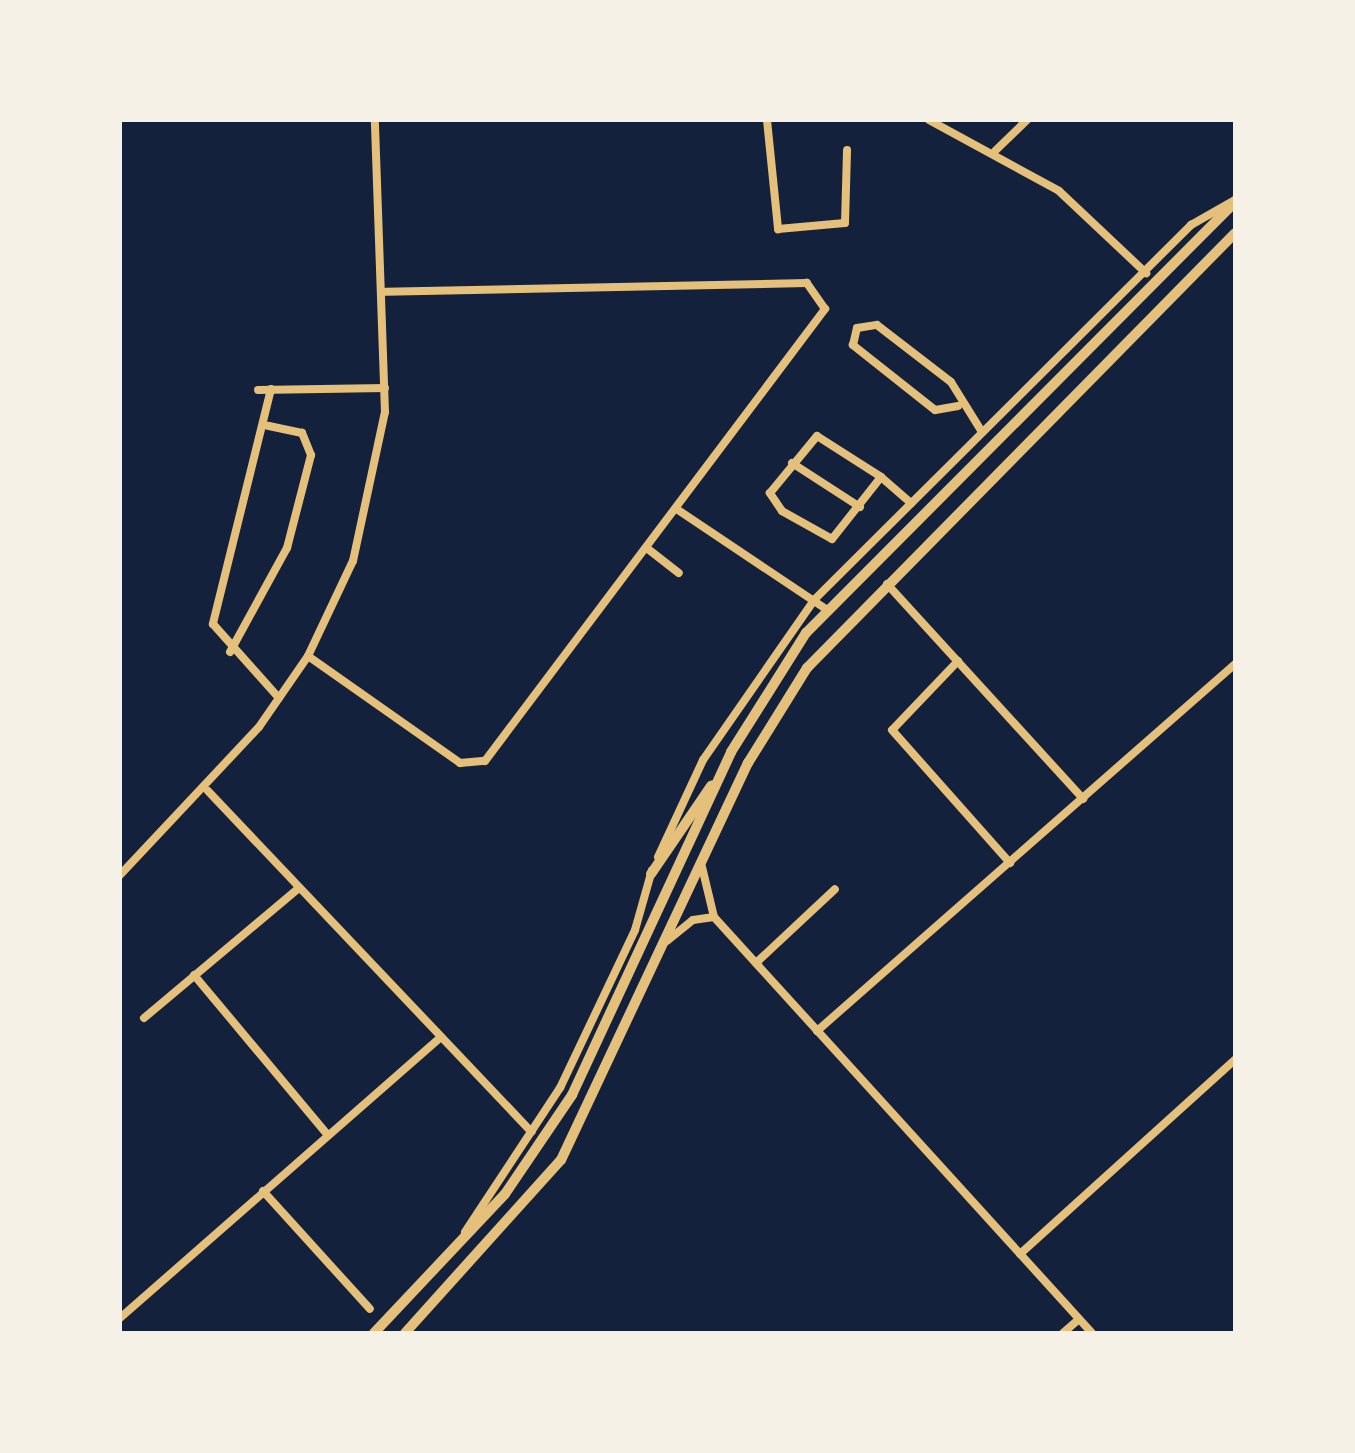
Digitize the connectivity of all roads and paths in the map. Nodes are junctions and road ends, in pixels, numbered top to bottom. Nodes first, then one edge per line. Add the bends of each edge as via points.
1 (375, 120) edge
2 (767, 120) edge
3 (929, 120) edge
4 (1027, 120) edge
5 (847, 150) dead end
6 (995, 151) junction
7 (1235, 201) edge
8 (1235, 234) edge
9 (1146, 272) junction
10 (386, 292) junction
11 (385, 388) junction
12 (258, 390) dead end
13 (272, 390) junction
14 (958, 406) junction
15 (268, 426) junction
16 (982, 432) junction
17 (792, 462) junction
18 (881, 478) junction
19 (911, 503) junction
20 (860, 506) junction
21 (678, 510) junction
22 (648, 550) junction
23 (679, 572) dead end
24 (885, 582) junction
25 (814, 600) junction
26 (826, 609) junction
27 (230, 652) junction
28 (308, 656) junction
29 (958, 661) junction
30 (1235, 664) edge
31 (279, 698) junction
32 (720, 778) junction
33 (208, 791) junction
34 (1083, 799) junction
35 (1010, 862) junction
36 (702, 864) junction
37 (651, 874) junction
38 (120, 875) edge
39 (299, 888) junction
40 (834, 890) dead end
41 (714, 918) junction
42 (667, 941) junction
43 (756, 963) junction
44 (194, 975) junction
45 (144, 1018) dead end
46 (818, 1031) junction
47 (437, 1040) junction
48 (1235, 1060) edge
49 (532, 1132) junction
50 (328, 1135) junction
51 (263, 1191) junction
52 (459, 1246) junction
53 (1020, 1254) junction
54 (370, 1309) dead end
55 (120, 1318) edge
56 (1079, 1318) junction
57 (374, 1333) edge
58 (405, 1333) edge
59 (1063, 1333) edge
60 (1092, 1333) edge

1 - 10 street
2 - 5 street via 778,229 845,223
3 - 6 street
4 - 6 street
6 - 9 street via 1108,228
7 - 9 street via 1191,224
7 - 26 main road
8 - 24 main road
9 - 16 street
10 - 11 street
10 - 21 street via 807,283 820,291 816,324
11 - 13 street
11 - 28 street via 376,474 354,561
12 - 13 street
13 - 15 street
14 - 14 street via 950,382 877,325 857,328 853,345 935,410
14 - 16 street
15 - 27 street via 214,616
15 - 27 street via 302,433 311,455 287,548
16 - 19 street
17 - 18 street via 806,442 824,438
17 - 20 street
17 - 20 street via 770,494 782,511 832,539
18 - 19 street
18 - 20 street
19 - 25 street
21 - 22 street
21 - 25 street
22 - 23 street
22 - 28 street via 485,761 460,764
24 - 29 street
24 - 36 main road via 767,730
25 - 26 street
25 - 37 street via 703,760
26 - 32 main road via 764,693
27 - 31 street
28 - 31 street
29 - 34 street
29 - 35 street via 892,730
30 - 34 street
31 - 33 street
32 - 37 main road
32 - 52 main road via 572,1095
33 - 38 street
33 - 39 street
34 - 35 street
35 - 46 street
36 - 41 street
36 - 42 main road
37 - 49 street via 601,1009
39 - 44 street
39 - 47 street
40 - 43 street
41 - 42 street via 693,920
41 - 43 street
42 - 58 main road via 560,1160
43 - 46 street
44 - 45 street
44 - 50 street
46 - 53 street
47 - 49 street
47 - 50 street
48 - 53 street
49 - 52 street
50 - 51 street
51 - 54 street
51 - 55 street
52 - 57 main road
53 - 56 street
56 - 59 street
56 - 60 street

